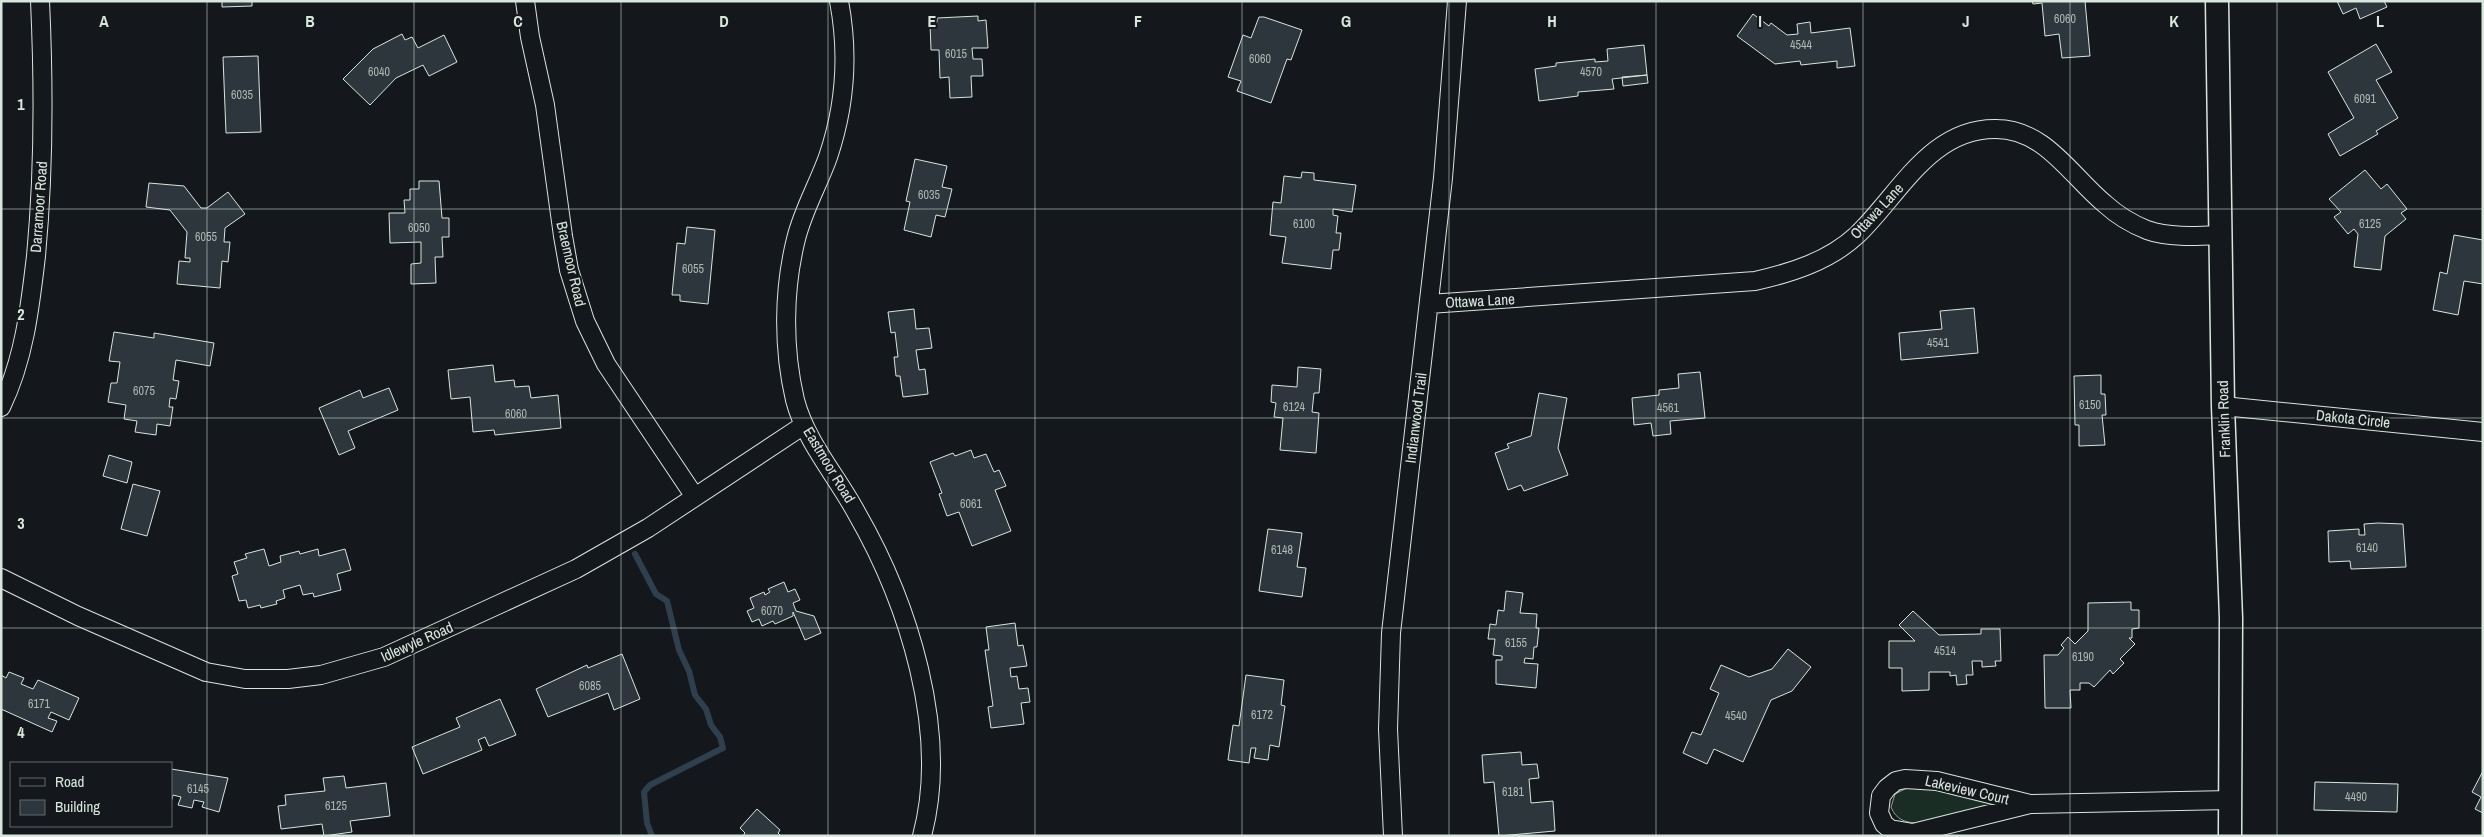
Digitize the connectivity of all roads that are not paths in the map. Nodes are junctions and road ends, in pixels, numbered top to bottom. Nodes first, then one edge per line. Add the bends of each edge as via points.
1 (40, 1) edge
2 (525, 1) edge
3 (839, 1) edge
4 (1456, 1) edge
5 (2218, 1) edge
6 (2222, 235) junction
7 (1429, 304) junction
8 (2223, 406) junction
9 (1, 407) edge
10 (804, 426) junction
11 (2483, 432) edge
12 (695, 497) junction
13 (1, 578) edge
14 (2230, 800) junction
15 (2030, 804) junction
16 (922, 836) edge
17 (1393, 836) edge
18 (2230, 836) edge

1 - 9 street, Darramoor Road via 44,140 39,221 25,335 17,368
2 - 12 street, Braemoor Road via 545,105 569,270 585,322 606,364
3 - 10 street, Eastmoor Road via 845,60 843,92 827,158 796,237 787,301 790,372
4 - 7 street, Indianwood Trail via 1449,110
5 - 6 street, Franklin Road
6 - 7 street, Ottawa Lane via 2169,234 2148,230 2105,205 2061,160 2030,136 1997,129 1978,130 1961,135 1930,154 1856,235 1841,247 1824,258 1783,274 1755,281
6 - 8 street, Franklin Road
7 - 17 street, Indianwood Trail via 1390,657 1388,763
8 - 11 street, Dakota Circle
8 - 14 street, Franklin Road via 2231,618
10 - 12 street, Idlewyle Road
10 - 16 street, Eastmoor Road via 874,543 906,626 930,736 930,791
12 - 13 street, Idlewyle Road via 576,569 384,657 321,675 288,679 245,679 206,672
14 - 15 street, Lakeview Court
14 - 18 street, Franklin Road
15 - 15 street, Lakeview Court via 1937,781 1905,779 1887,788 1881,796 1879,813 1890,829 1913,833

